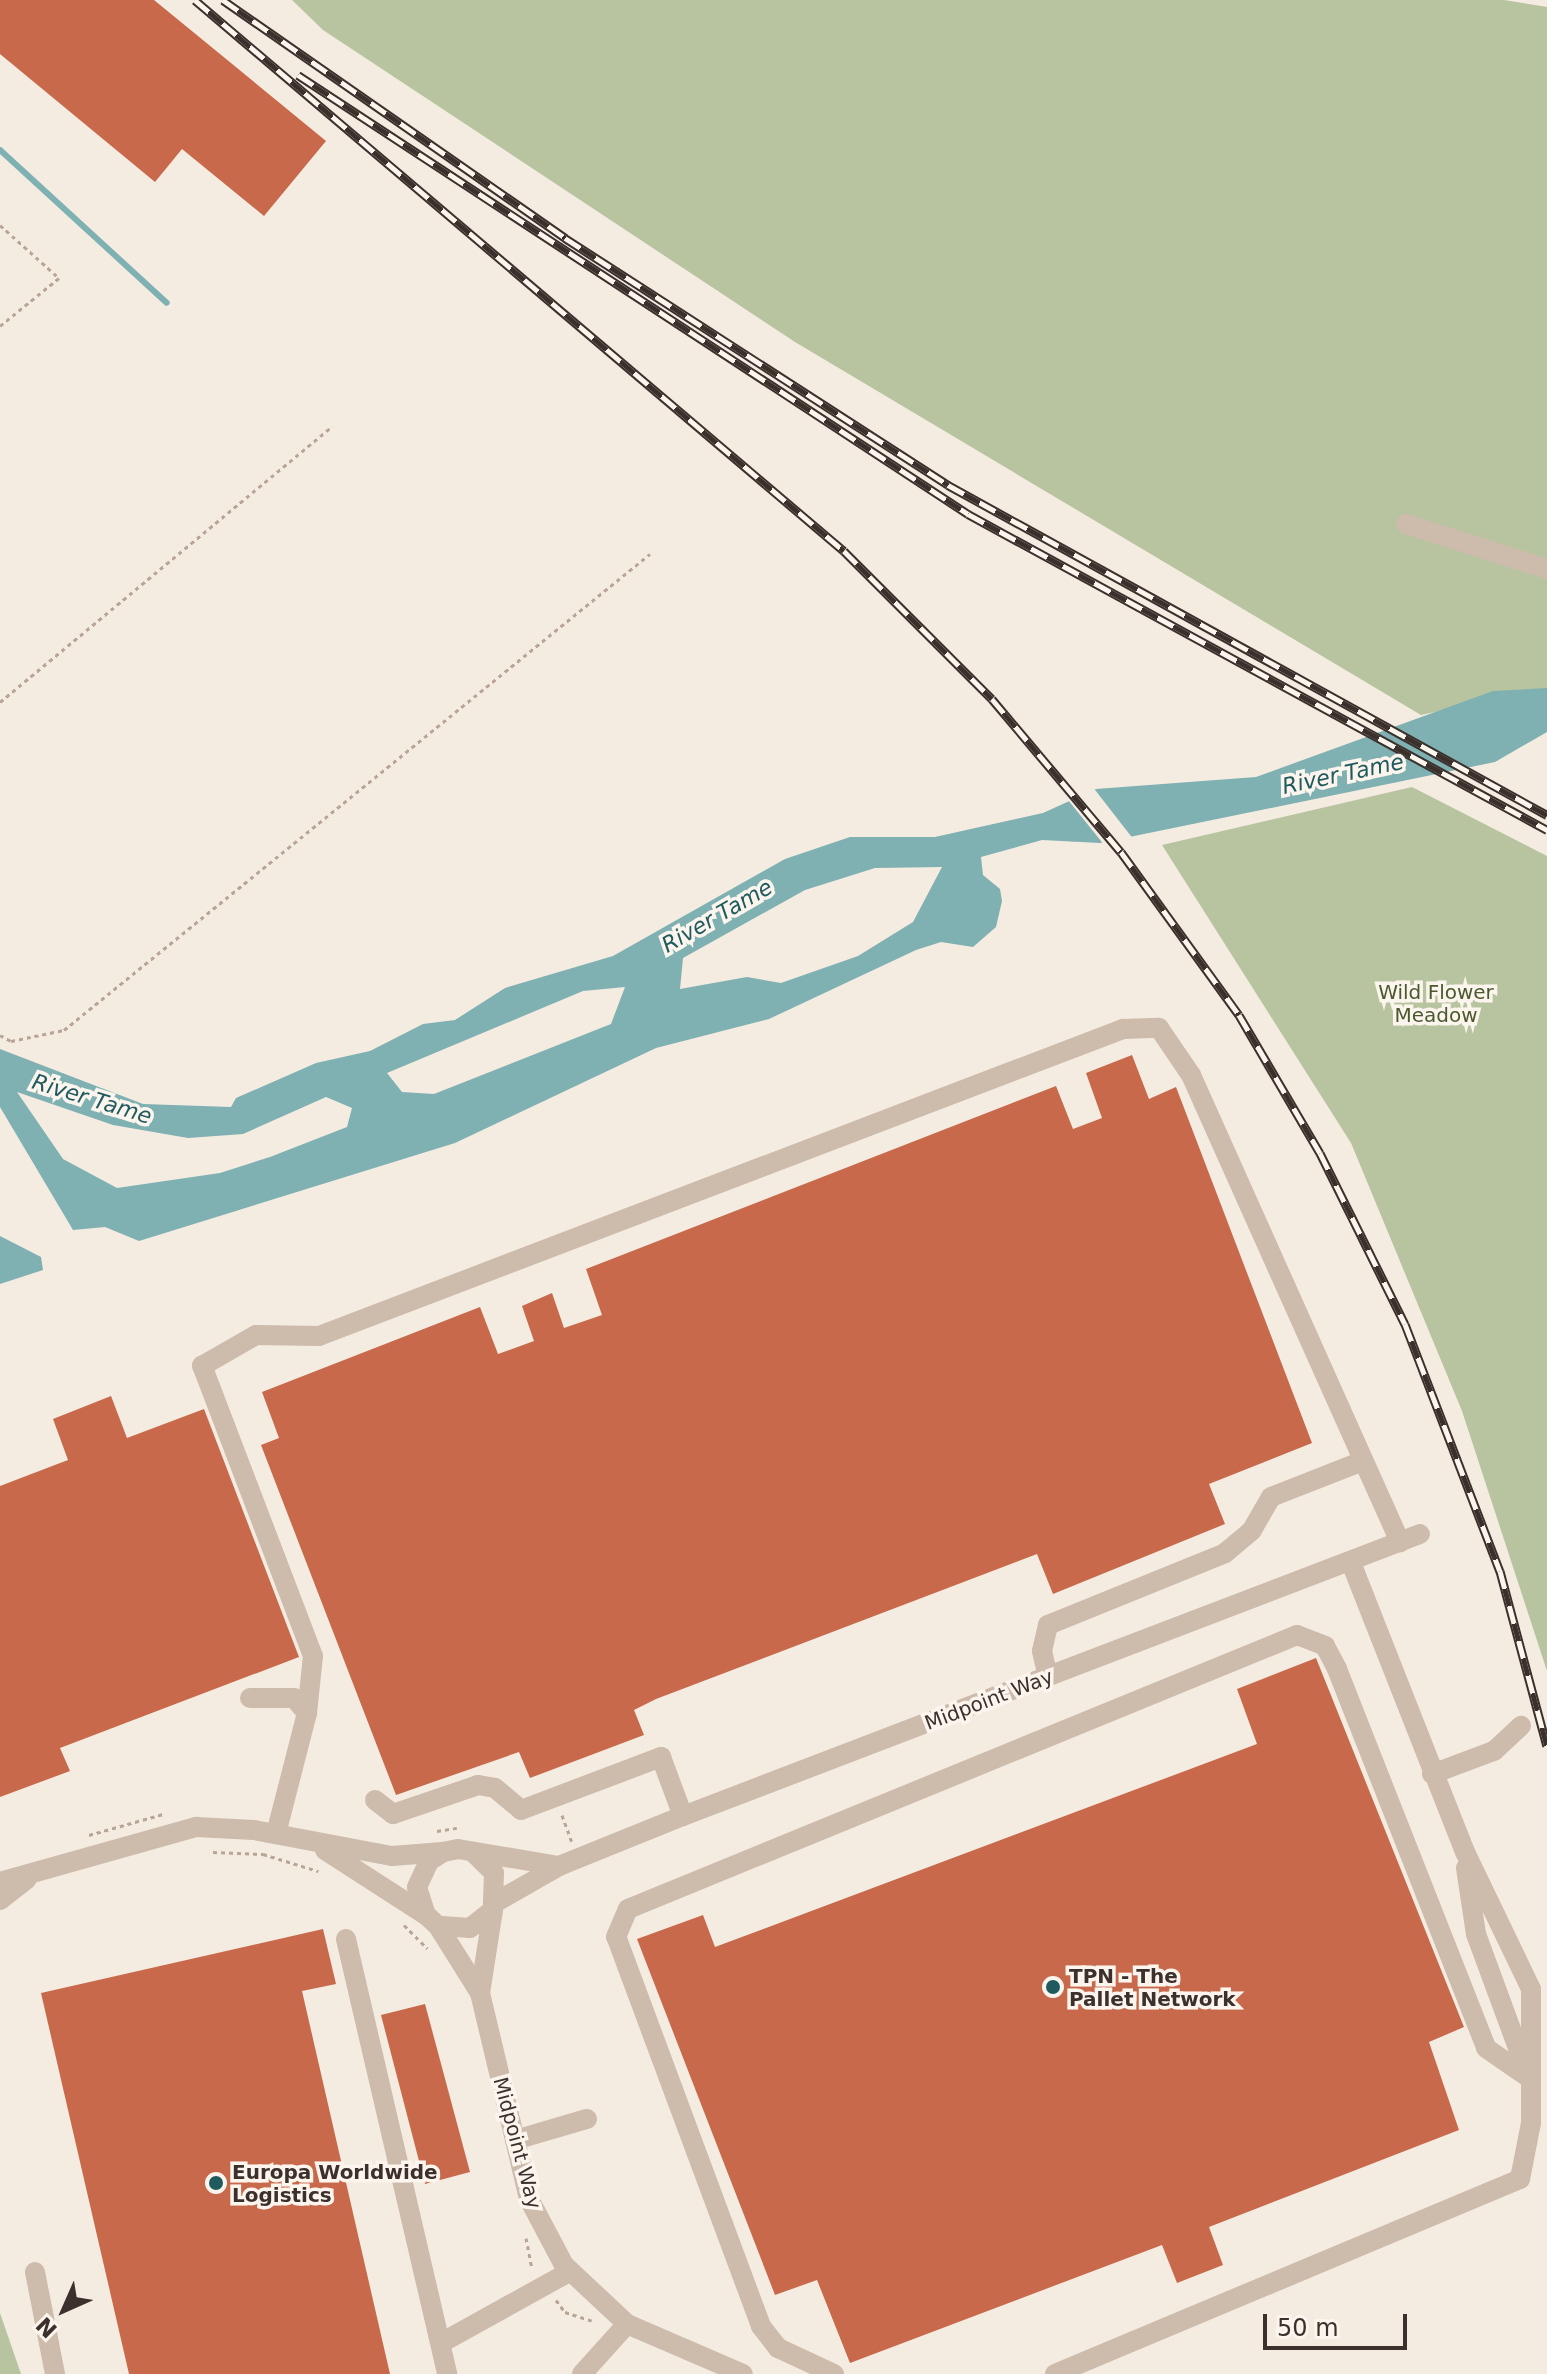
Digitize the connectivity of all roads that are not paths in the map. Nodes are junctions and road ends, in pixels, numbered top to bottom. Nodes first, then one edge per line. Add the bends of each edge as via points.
1 (1406, 524) dead end
2 (1547, 569) edge
3 (1363, 1461) junction
4 (1351, 1562) junction
5 (1048, 1677) junction
6 (250, 1698) dead end
7 (307, 1713) junction
8 (1521, 1726) dead end
9 (1432, 1774) junction
10 (375, 1800) dead end
11 (683, 1816) junction
12 (276, 1834) junction
13 (319, 1846) junction
14 (443, 1852) junction
15 (1465, 1852) junction
16 (474, 1853) junction
17 (559, 1866) junction
18 (27, 1879) junction
19 (0, 1882) edge
20 (0, 1900) edge
21 (494, 1906) junction
22 (432, 1920) junction
23 (346, 1939) dead end
24 (480, 1993) junction
25 (1528, 2077) junction
26 (587, 2119) dead end
27 (515, 2140) junction
28 (35, 2272) dead end
29 (569, 2272) junction
30 (627, 2324) junction
31 (441, 2343) junction
32 (55, 2374) edge
33 (447, 2374) edge
34 (582, 2374) edge
35 (743, 2374) edge
36 (834, 2374) edge
37 (1055, 2374) edge

1 - 2 street
3 - 4 street, Midpoint Way via 1410,1538
3 - 5 street via 1271,1497 1252,1530 1225,1553 1048,1625 1042,1651
3 - 7 street via 1191,1075 1159,1028 1123,1029 334,1331 256,1335 202,1366 313,1656
4 - 5 street, Midpoint Way
4 - 9 street
5 - 11 street, Midpoint Way
6 - 7 street via 294,1698
7 - 12 street
8 - 9 street via 1494,1751
9 - 15 street
10 - 11 street via 393,1814 478,1785 495,1788 521,1810 661,1757
11 - 17 street, Midpoint Way
12 - 13 street, Midpoint Way
12 - 18 street, Midpoint Way via 196,1827 136,1839
13 - 14 street, Midpoint Way via 392,1856
13 - 22 street, Midpoint Way
14 - 16 street
14 - 22 street via 418,1881
15 - 25 street via 1476,1934
15 - 25 street via 1531,1989
16 - 17 street, Midpoint Way
16 - 21 street via 494,1873
17 - 21 street, Midpoint Way
18 - 19 street, Midpoint Way
18 - 20 street, Midpoint Way
21 - 22 street via 470,1928
21 - 24 street, Midpoint Way
22 - 24 street, Midpoint Way
23 - 31 street
24 - 27 street, Midpoint Way
25 - 36 street via 1486,2048 1337,1669 1325,1646 1297,1635 628,1909 616,1937 761,2326 778,2348
25 - 37 street via 1531,2123 1520,2179
26 - 27 street
27 - 29 street, Midpoint Way via 534,2211
28 - 32 street
29 - 30 street, Midpoint Way
29 - 31 street
30 - 34 street
30 - 35 street, Midpoint Way
31 - 33 street

